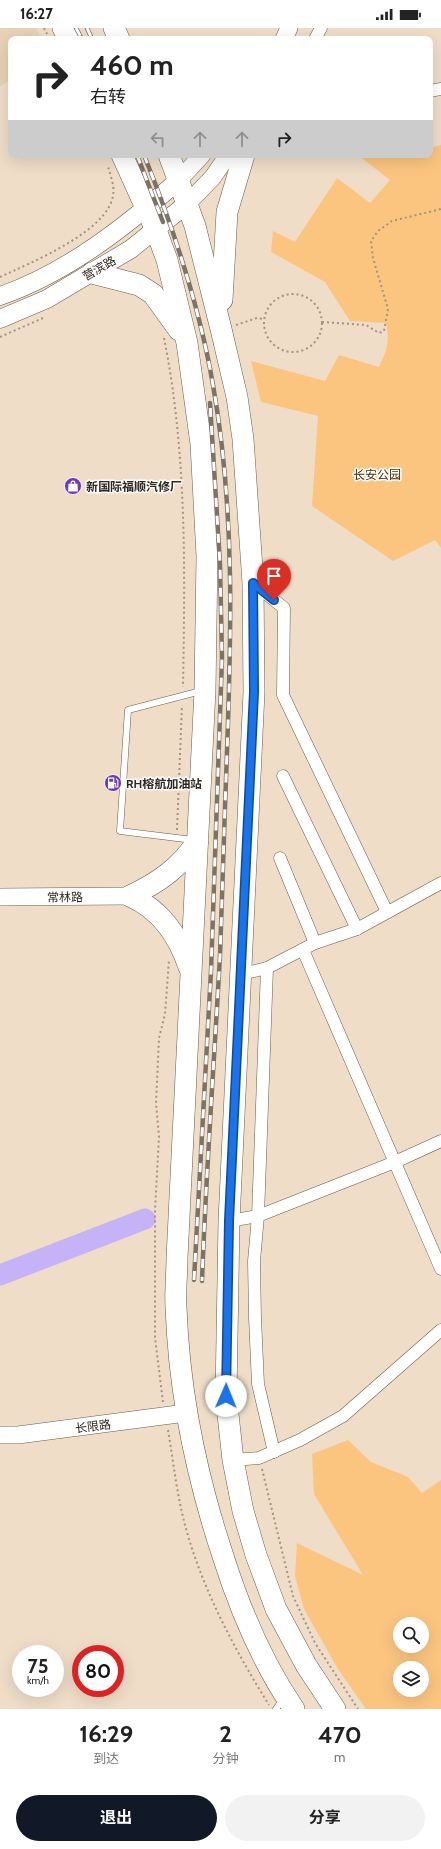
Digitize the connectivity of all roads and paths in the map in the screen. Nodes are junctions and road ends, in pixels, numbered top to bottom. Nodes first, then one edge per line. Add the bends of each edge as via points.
1 (114, 158) edge
2 (170, 158) edge
3 (199, 158) edge
4 (226, 158) edge
5 (243, 158) edge
6 (179, 180) junction
7 (188, 203) junction
8 (147, 208) junction
9 (441, 209) edge
10 (156, 230) junction
11 (92, 273) junction
12 (0, 277) edge
13 (0, 296) edge
14 (43, 318) dead end
15 (0, 319) edge
16 (264, 319) junction
17 (322, 322) junction
18 (221, 329) junction
19 (163, 335) dead end
20 (0, 338) edge
21 (187, 343) junction
22 (253, 583) junction
23 (205, 690) junction
24 (183, 696) junction
25 (283, 776) dead end
26 (177, 837) junction
27 (198, 840) junction
28 (280, 858) dead end
29 (441, 882) edge
30 (130, 896) junction
31 (0, 897) edge
32 (387, 912) junction
33 (356, 929) junction
34 (315, 943) junction
35 (303, 950) junction
36 (267, 968) junction
37 (191, 974) junction
38 (242, 974) junction
39 (441, 1141) edge
40 (395, 1162) junction
41 (258, 1216) junction
42 (229, 1221) junction
43 (441, 1269) edge
44 (441, 1330) edge
45 (186, 1413) junction
46 (0, 1435) edge
47 (274, 1452) junction
48 (259, 1458) junction
49 (233, 1460) junction
50 (285, 1705) edge
51 (335, 1709) edge
52 (358, 1709) edge

1 - 8 highway
1 - 12 path via 112,203 95,225 61,246
2 - 6 highway
3 - 6 street
4 - 7 street via 213,177
5 - 18 highway via 227,212
6 - 7 highway
6 - 8 main road, 营滨路
7 - 10 main road, 营滨路
7 - 18 highway
8 - 10 highway
8 - 13 main road, 营滨路 via 83,254 37,280
9 - 17 path via 392,221 378,231 371,241 373,258 388,309 384,331 379,333 366,325
10 - 11 main road, 营滨路
10 - 21 highway via 167,260
11 - 15 main road, 营滨路 via 47,298
11 - 21 highway via 139,285 153,294
14 - 20 path
16 - 17 path via 270,304 277,298 286,294 296,294 305,296 313,302 319,310
16 - 17 path via 265,332 269,340 276,347 294,352 312,345 322,329
16 - 18 path via 257,318
18 - 22 highway via 244,439
19 - 24 path via 178,430 185,563
21 - 23 highway via 201,444 207,556
22 - 32 street via 284,608 282,695
22 - 38 highway via 254,692
23 - 24 lane
23 - 27 highway
24 - 26 path
24 - 26 lane via 128,710 120,831
25 - 33 street
26 - 27 lane
27 - 30 highway via 188,855 165,877
27 - 37 highway
28 - 34 street
29 - 32 street
30 - 31 street, 常林路
30 - 37 highway via 141,901 168,925 177,938
32 - 33 street
33 - 34 street
34 - 35 street
35 - 36 street
35 - 40 street
36 - 38 street
36 - 41 street
37 - 45 highway via 176,1306
38 - 42 highway
39 - 40 street
40 - 41 street
40 - 43 street
41 - 42 street
41 - 47 street via 254,1261 256,1364
42 - 49 highway via 226,1396
44 - 47 street via 343,1416
45 - 46 street, 长限路 via 18,1435
45 - 50 highway via 212,1524 236,1595
47 - 48 street
48 - 49 street
48 - 52 path via 293,1596 315,1643
49 - 51 highway via 243,1511 276,1609 306,1665

